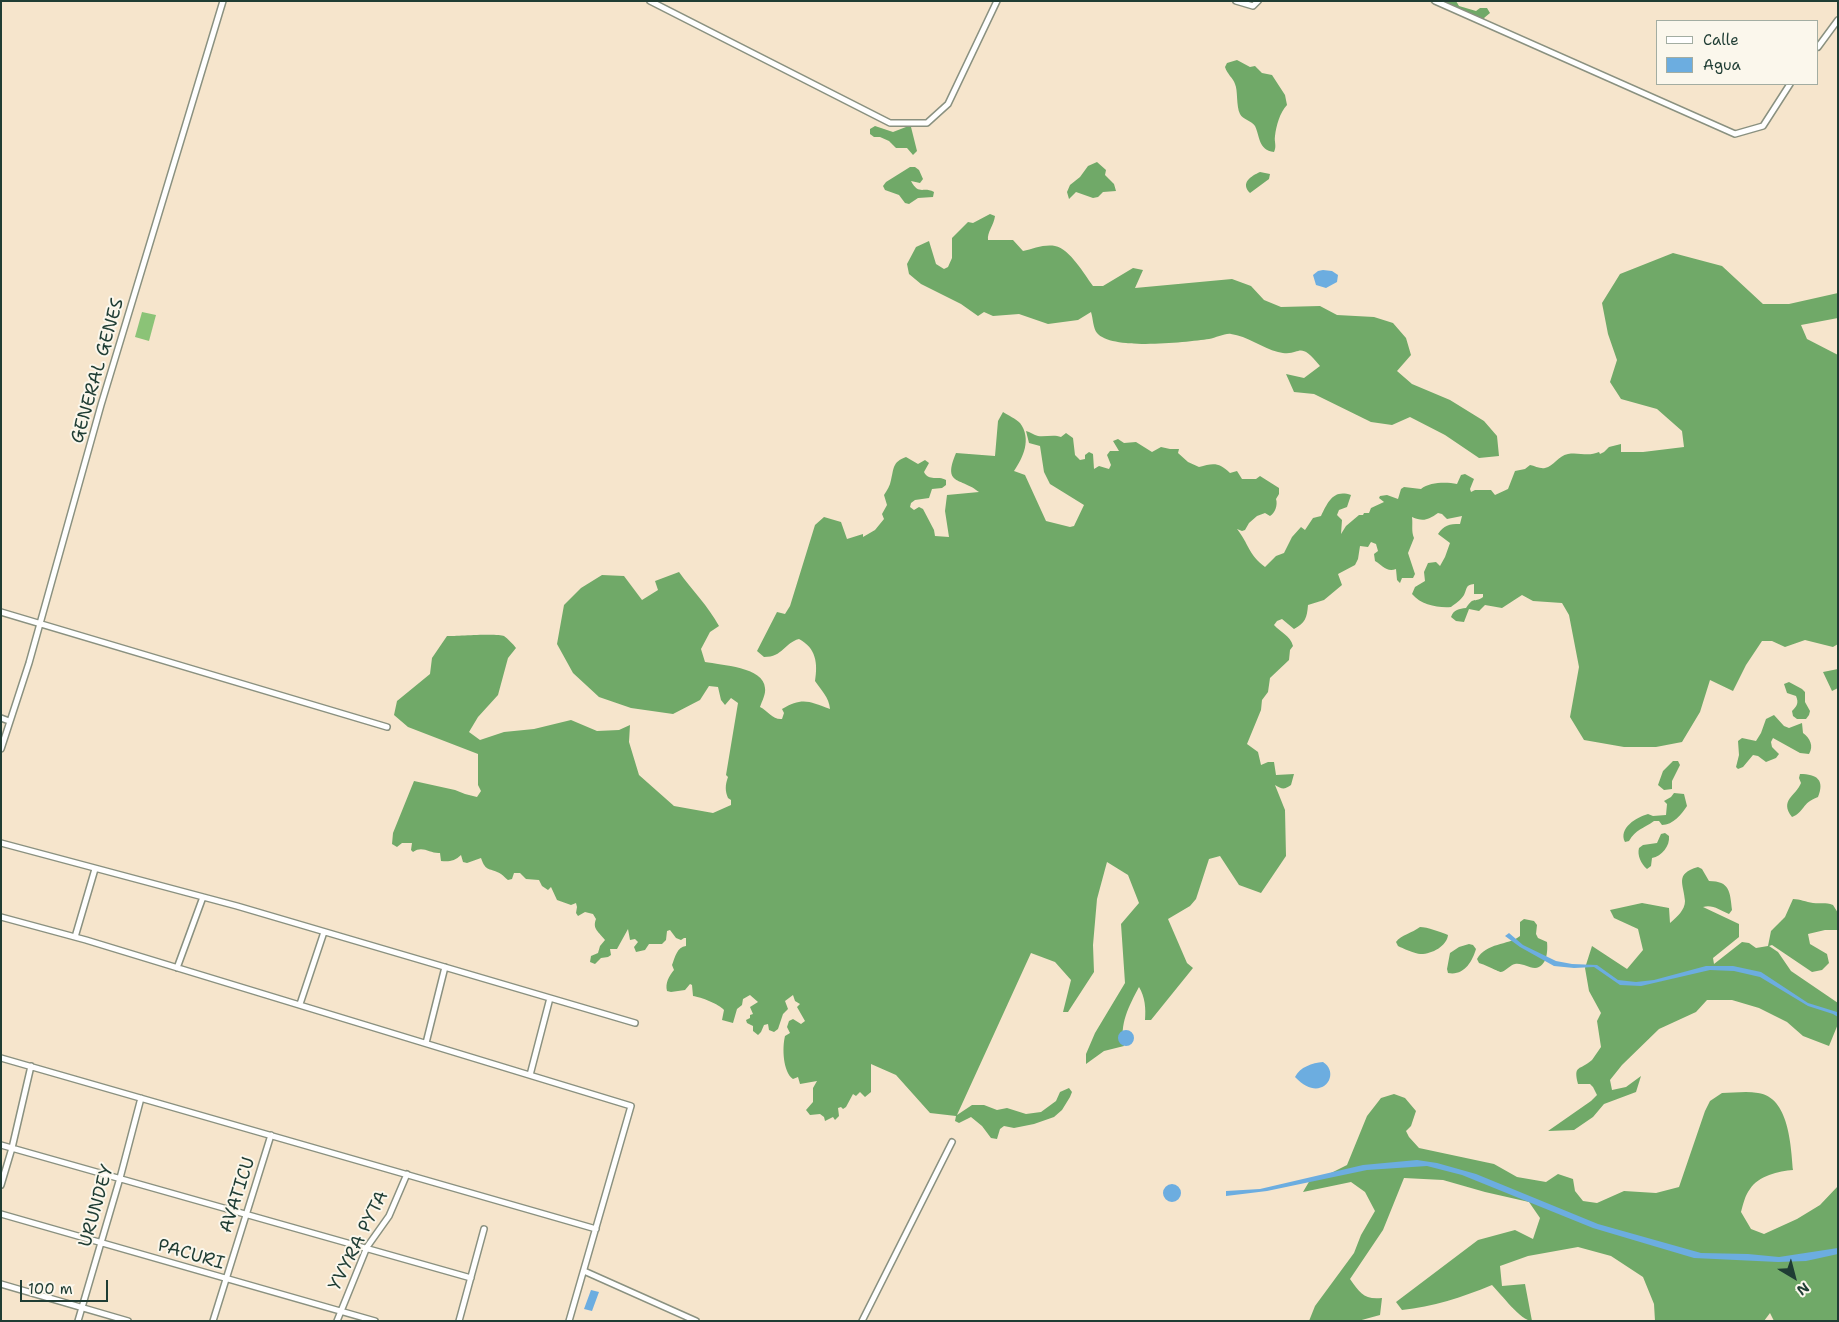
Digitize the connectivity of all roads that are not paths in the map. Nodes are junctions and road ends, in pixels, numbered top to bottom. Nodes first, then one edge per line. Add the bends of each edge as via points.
1 (223, 1) edge
2 (650, 1) edge
3 (997, 1) edge
4 (1236, 1) edge
5 (1258, 1) edge
6 (1435, 1) edge
7 (1838, 20) edge
8 (1819, 46) edge
9 (1789, 85) edge
10 (1, 612) edge
11 (40, 624) junction
12 (1, 718) edge
13 (9, 721) junction
14 (387, 728) dead end
15 (1, 749) edge
16 (1, 843) edge
17 (95, 869) junction
18 (203, 897) junction
19 (1, 918) edge
20 (324, 932) junction
21 (75, 937) junction
22 (445, 967) junction
23 (177, 968) junction
24 (550, 998) junction
25 (300, 1004) junction
26 (635, 1023) dead end
27 (426, 1043) junction
28 (1, 1058) edge
29 (31, 1066) junction
30 (530, 1075) junction
31 (141, 1098) junction
32 (271, 1135) junction
33 (952, 1142) dead end
34 (1, 1145) edge
35 (12, 1148) junction
36 (407, 1174) junction
37 (120, 1178) junction
38 (1, 1185) edge
39 (1, 1214) edge
40 (246, 1214) junction
41 (484, 1229) dead end
42 (596, 1229) junction
43 (101, 1244) junction
44 (367, 1247) junction
45 (584, 1271) junction
46 (471, 1278) junction
47 (225, 1279) junction
48 (1, 1284) edge
49 (82, 1308) junction
50 (340, 1310) junction
51 (78, 1321) edge
52 (128, 1321) edge
53 (213, 1321) edge
54 (337, 1321) edge
55 (374, 1321) edge
56 (459, 1321) edge
57 (569, 1321) edge
58 (696, 1321) edge
59 (862, 1321) edge

1 - 11 street, GENERAL GENES via 101,405
2 - 3 street via 890,123 927,124 948,104
4 - 5 street via 1252,6
6 - 9 street via 1735,134 1763,126
7 - 8 street
10 - 11 street
11 - 13 street, GENERAL GENES
11 - 14 street
12 - 13 street
13 - 15 street, GENERAL GENES
16 - 17 street
17 - 18 street
17 - 21 street
18 - 20 street
18 - 23 street
19 - 21 street
20 - 22 street
20 - 25 street
21 - 23 street
22 - 24 street
22 - 27 street
23 - 25 street
24 - 26 street
24 - 30 street
25 - 27 street
27 - 30 street
28 - 29 street
29 - 31 street
29 - 35 street
30 - 42 street via 631,1106
31 - 32 street
31 - 37 street, URUNDEY
32 - 36 street
32 - 40 street, AVATICU
33 - 59 street
34 - 35 street
35 - 37 street
35 - 38 street
36 - 42 street
36 - 44 street, YVYRA PYTA via 389,1216
37 - 40 street
37 - 43 street, URUNDEY
39 - 43 street, PACURI
40 - 44 street
40 - 47 street, AVATICU
41 - 46 street
42 - 45 street
43 - 47 street, PACURI
43 - 49 street, URUNDEY
44 - 46 street
44 - 50 street, YVYRA PYTA
45 - 57 street
45 - 58 street
46 - 56 street
47 - 50 street, PACURI
47 - 53 street, AVATICU
48 - 49 street
49 - 51 street, URUNDEY
49 - 52 street
50 - 54 street, YVYRA PYTA
50 - 55 street, PACURI

